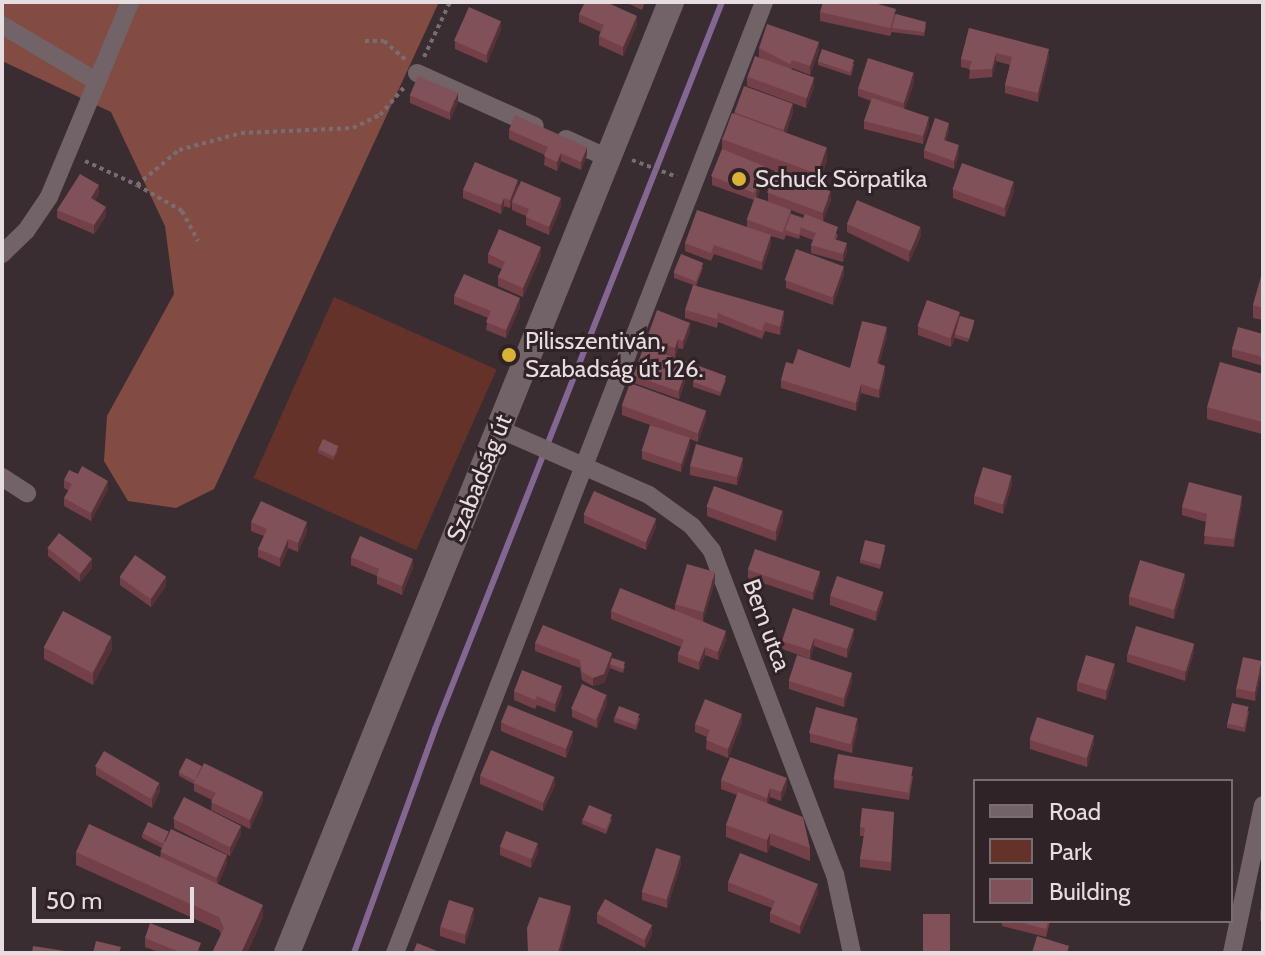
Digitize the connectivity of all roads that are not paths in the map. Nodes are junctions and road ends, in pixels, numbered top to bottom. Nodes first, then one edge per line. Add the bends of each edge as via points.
1 (130, 2) edge
2 (671, 2) edge
3 (764, 2) edge
4 (2, 25) edge
5 (417, 73) edge
6 (96, 81) junction
7 (608, 158) junction
8 (2, 254) edge
9 (499, 429) junction
10 (577, 459) junction
11 (2, 477) edge
12 (27, 493) dead end
13 (1263, 805) edge
14 (1256, 875) edge
15 (287, 953) edge
16 (395, 953) edge
17 (852, 953) edge
18 (1232, 953) edge

1 - 6 street
2 - 7 main road, Szabadság út
3 - 10 street
4 - 6 street
5 - 7 street
6 - 8 street via 69,153 26,231
7 - 9 main road, Szabadság út
9 - 10 street, Bem utca
9 - 15 main road, Szabadság út
10 - 16 street
10 - 17 street, Bem utca via 676,513 712,551 835,874
11 - 12 street
13 - 14 street
14 - 18 street

